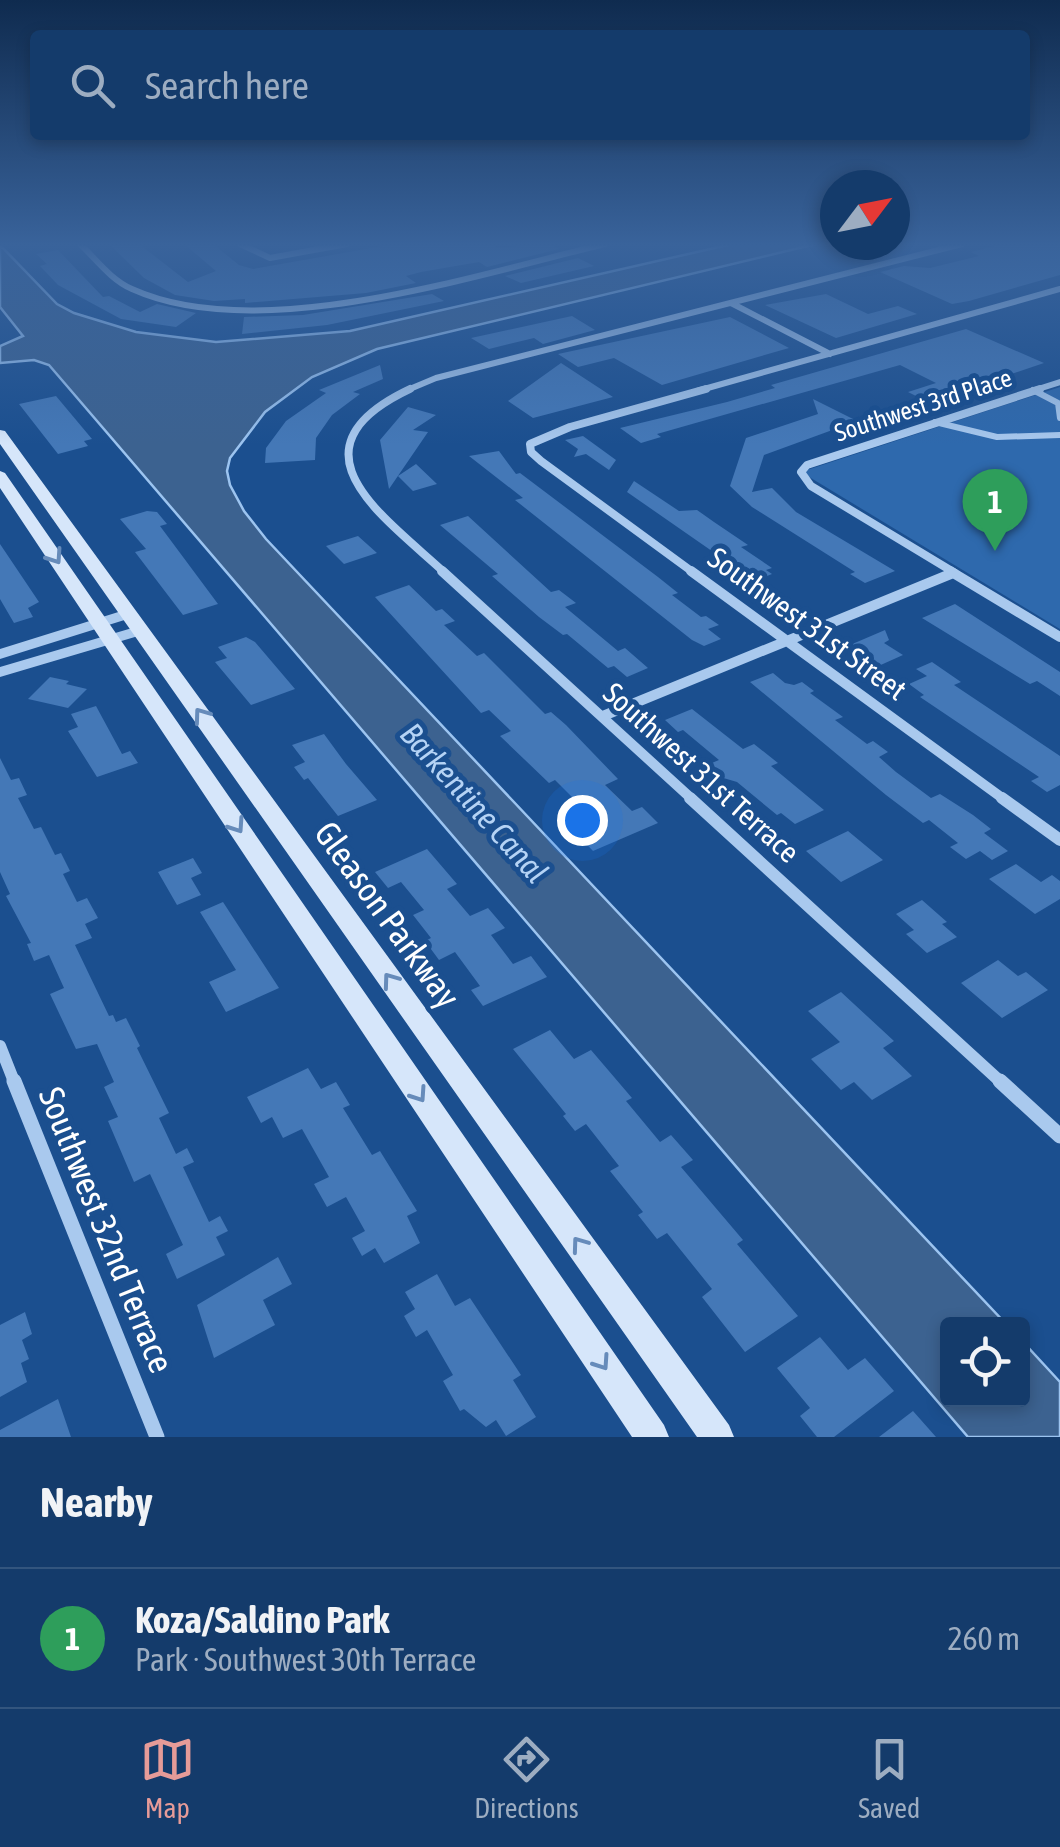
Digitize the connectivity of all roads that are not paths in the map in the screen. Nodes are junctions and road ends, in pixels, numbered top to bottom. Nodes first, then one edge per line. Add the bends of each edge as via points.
1 (698, 311) edge
2 (746, 311) edge
3 (982, 311) edge
4 (830, 354) junction
5 (1060, 382) edge
6 (1033, 390) junction
7 (1060, 418) edge
8 (935, 422) junction
9 (0, 434) edge
10 (1060, 435) edge
11 (0, 476) edge
12 (953, 573) junction
13 (134, 622) junction
14 (105, 631) junction
15 (1060, 637) edge
16 (788, 641) junction
17 (0, 654) edge
18 (0, 672) edge
19 (603, 716) junction
20 (1060, 840) edge
21 (0, 1046) edge
22 (1060, 1136) edge
23 (157, 1437) edge
24 (652, 1437) edge
25 (717, 1437) edge

1 - 19 street, Southwest 31st Terrace via 436,378 389,398 348,443 347,469 361,496
2 - 4 street
3 - 4 street
4 - 16 street, Southwest 31st Street via 530,444 541,461
5 - 6 street, Southwest 3rd Place
6 - 7 lane via 1058,403
6 - 8 street, Southwest 3rd Place
8 - 10 lane via 980,434
8 - 12 street, Southwest 3rd Place via 801,472 811,486
9 - 13 main road, Gleason Parkway
11 -> 14 main road
12 - 15 street
12 - 16 street
13 - 14 street
25 -> 13 main road, Gleason Parkway
14 - 17 street
14 - 18 street
14 -> 24 main road
16 - 19 street
16 - 20 street, Southwest 31st Street
19 - 22 street, Southwest 31st Terrace
21 - 23 street, Southwest 32nd Terrace

